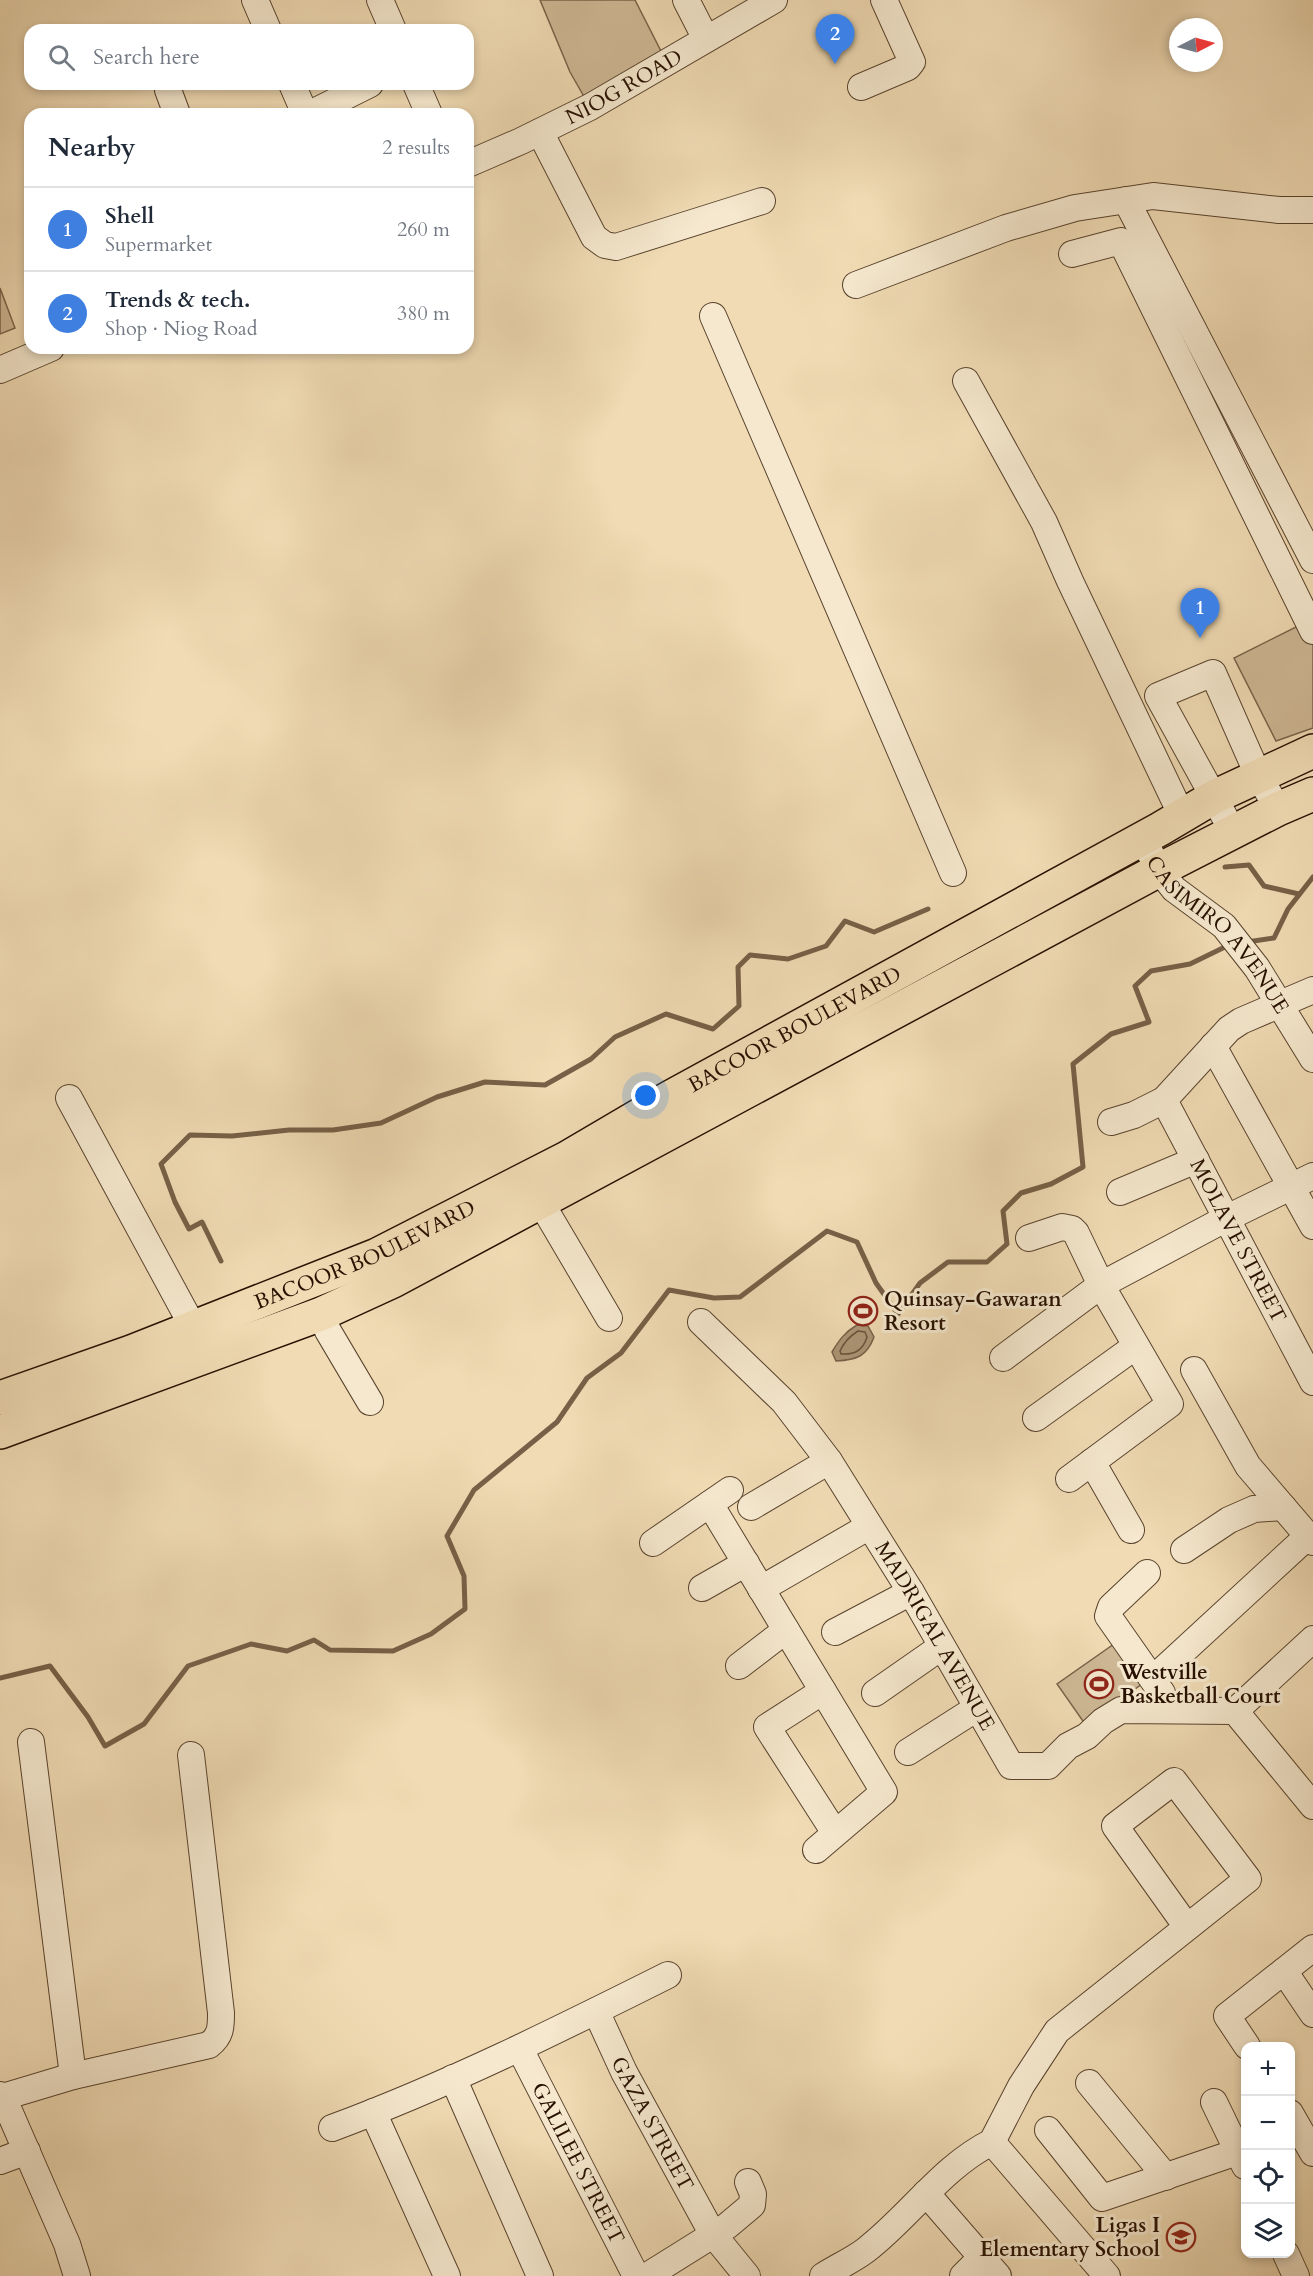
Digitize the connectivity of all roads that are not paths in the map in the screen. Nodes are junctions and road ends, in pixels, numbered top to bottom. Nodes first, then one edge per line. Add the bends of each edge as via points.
1 (255, 0) edge
2 (380, 0) edge
3 (686, 0) edge
4 (774, 0) edge
5 (884, 0) edge
6 (265, 24) edge
7 (390, 24) edge
8 (706, 39) junction
9 (861, 87) dead end
10 (168, 90) dead end
11 (295, 90) edge
12 (357, 90) edge
13 (419, 90) edge
14 (175, 108) edge
15 (304, 108) edge
16 (320, 108) edge
17 (426, 108) edge
18 (540, 132) junction
19 (474, 161) edge
20 (1126, 200) junction
21 (762, 201) dead end
22 (1313, 210) edge
23 (1072, 254) dead end
24 (856, 285) dead end
25 (713, 316) dead end
26 (37, 354) edge
27 (0, 370) edge
28 (966, 381) dead end
29 (1313, 560) edge
30 (1313, 631) edge
31 (1313, 751) edge
32 (1258, 775) junction
33 (1313, 794) edge
34 (1214, 797) junction
35 (1278, 809) junction
36 (1182, 816) junction
37 (1233, 832) junction
38 (1143, 838) junction
39 (1159, 870) junction
40 (953, 873) dead end
41 (1313, 990) edge
42 (1279, 1005) junction
43 (1213, 1046) junction
44 (1313, 1059) edge
45 (69, 1098) dead end
46 (1164, 1100) junction
47 (1111, 1122) dead end
48 (1196, 1160) junction
49 (1302, 1181) edge
50 (1120, 1192) dead end
51 (540, 1201) junction
52 (1227, 1218) junction
53 (1313, 1226) edge
54 (1029, 1238) dead end
55 (1101, 1285) junction
56 (321, 1314) junction
57 (609, 1318) dead end
58 (701, 1322) dead end
59 (193, 1328) junction
60 (1136, 1346) junction
61 (1003, 1358) dead end
62 (1194, 1370) dead end
63 (1313, 1382) edge
64 (0, 1398) edge
65 (370, 1402) dead end
66 (1036, 1419) dead end
67 (0, 1432) edge
68 (829, 1461) junction
69 (1092, 1462) junction
70 (1069, 1479) dead end
71 (751, 1507) dead end
72 (1283, 1507) junction
73 (868, 1527) junction
74 (1131, 1530) dead end
75 (1310, 1539) edge
76 (653, 1543) dead end
77 (1184, 1550) dead end
78 (746, 1563) junction
79 (1147, 1573) dead end
80 (702, 1588) dead end
81 (761, 1589) junction
82 (911, 1592) junction
83 (786, 1630) junction
84 (836, 1632) dead end
85 (1313, 1639) edge
86 (941, 1647) junction
87 (739, 1666) dead end
88 (1153, 1679) junction
89 (823, 1691) junction
90 (875, 1693) dead end
91 (977, 1708) junction
92 (1175, 1710) junction
93 (1235, 1711) junction
94 (31, 1742) dead end
95 (908, 1752) dead end
96 (191, 1755) dead end
97 (1313, 1806) edge
98 (836, 1833) junction
99 (816, 1850) dead end
100 (1187, 1927) junction
101 (1313, 1948) edge
102 (1284, 1971) junction
103 (668, 1976) dead end
104 (596, 2011) junction
105 (1313, 2014) edge
106 (1244, 2042) edge
107 (520, 2049) junction
108 (73, 2076) junction
109 (453, 2078) junction
110 (1089, 2083) dead end
111 (1, 2096) edge
112 (1214, 2102) dead end
113 (373, 2112) junction
114 (1295, 2122) edge
115 (332, 2128) dead end
116 (1048, 2130) dead end
117 (992, 2142) junction
118 (27, 2151) junction
119 (1241, 2152) edge
120 (1313, 2153) edge
121 (1241, 2157) edge
122 (0, 2161) edge
123 (1166, 2177) junction
124 (748, 2182) dead end
125 (926, 2193) junction
126 (712, 2233) junction
127 (1288, 2258) edge
128 (990, 2267) edge
129 (77, 2276) edge
130 (447, 2276) edge
131 (540, 2276) edge
132 (636, 2276) edge
133 (647, 2276) edge
134 (747, 2276) edge
135 (823, 2276) edge
136 (963, 2276) edge
137 (1107, 2276) edge
138 (1296, 2276) edge

1 - 6 street
2 - 7 street
3 - 8 street
4 - 8 street, NIOG ROAD
5 - 9 street via 912,62
8 - 18 street, NIOG ROAD
10 - 14 street
11 - 15 street
12 - 16 street
13 - 17 street
18 - 19 street, NIOG ROAD
18 - 21 street via 594,237 605,245 616,247
20 - 22 street via 1153,196
20 - 24 street via 1075,208 1006,228
20 - 29 street
23 - 30 street via 1121,241
25 - 40 street
26 - 27 street
28 - 36 street via 1044,522
31 - 32 main road, BACOOR BOULEVARD
32 - 34 main road, BACOOR BOULEVARD
32 - 34 street via 1212,673 1158,696
32 - 35 street
33 - 35 main road, BACOOR BOULEVARD
34 - 36 main road, BACOOR BOULEVARD
34 - 37 street
35 - 37 main road, BACOOR BOULEVARD
36 - 38 main road, BACOOR BOULEVARD
37 - 39 main road, BACOOR BOULEVARD
38 - 39 street, CASIMIRO AVENUE
38 - 59 main road, BACOOR BOULEVARD via 458,1215 377,1255
39 - 42 street, CASIMIRO AVENUE via 1174,889 1224,926 1256,966
39 - 51 main road, BACOOR BOULEVARD
41 - 42 street
42 - 43 street via 1240,1022
42 - 44 street, CASIMIRO AVENUE
43 - 46 street
43 - 49 street
45 - 59 street
46 - 47 street
46 - 48 street, MOLAVE STREET
48 - 50 street
48 - 52 street, MOLAVE STREET
49 - 52 street
49 - 53 street
51 - 56 main road, BACOOR BOULEVARD via 393,1281
51 - 57 street
52 - 55 street
52 - 63 street, MOLAVE STREET
54 - 55 street via 1062,1227 1072,1229
55 - 60 street
55 - 61 street
56 - 65 street
56 - 67 main road, BACOOR BOULEVARD
58 - 68 street, MADRIGAL AVENUE via 784,1402
59 - 64 main road, BACOOR BOULEVARD
60 - 66 street
60 - 69 street via 1170,1404
62 - 72 street via 1248,1466
68 - 71 street
68 - 73 street, MADRIGAL AVENUE
69 - 70 street
69 - 74 street
72 - 75 street
72 - 77 street via 1254,1509 1229,1520
73 - 81 street
73 - 82 street, MADRIGAL AVENUE
75 - 88 street
76 - 78 street via 720,1497
78 - 80 street
78 - 81 street
79 - 88 street via 1111,1607 1108,1616
81 - 83 street
82 - 84 street
82 - 86 street, MADRIGAL AVENUE
83 - 87 street
83 - 89 street
85 - 93 street
86 - 90 street
86 - 91 street, MADRIGAL AVENUE
88 - 92 street
89 - 98 street via 884,1792
89 - 98 street via 767,1727
91 - 92 street, MADRIGAL AVENUE via 1011,1766 1048,1766 1068,1746 1121,1710
91 - 95 street
92 - 93 street, MADRIGAL AVENUE
93 - 97 street
94 - 108 street
96 - 108 street via 221,2013 217,2039 209,2045
98 - 99 street
100 - 100 street via 1114,1826 1174,1781 1248,1879
100 - 117 street via 1057,2031 1021,2086
101 - 102 street
102 - 105 street
102 - 106 street via 1227,2016
103 - 104 street
104 - 107 street
104 - 126 street, GAZA STREET via 624,2072
107 - 109 street
107 - 132 street, GALILEE STREET
108 - 111 street
109 - 113 street
109 - 131 street
110 - 123 street
111 - 118 street
112 - 119 street
113 - 115 street
113 - 130 street
114 - 120 street
116 - 123 street via 1102,2198
117 - 125 street via 978,2149
117 - 137 street
118 - 122 street
118 - 129 street
121 - 123 street
124 - 126 street via 754,2198 752,2205
125 - 128 street
125 - 135 street via 866,2250
126 - 133 street
126 - 134 street, GAZA STREET
127 - 138 street
128 - 136 street

